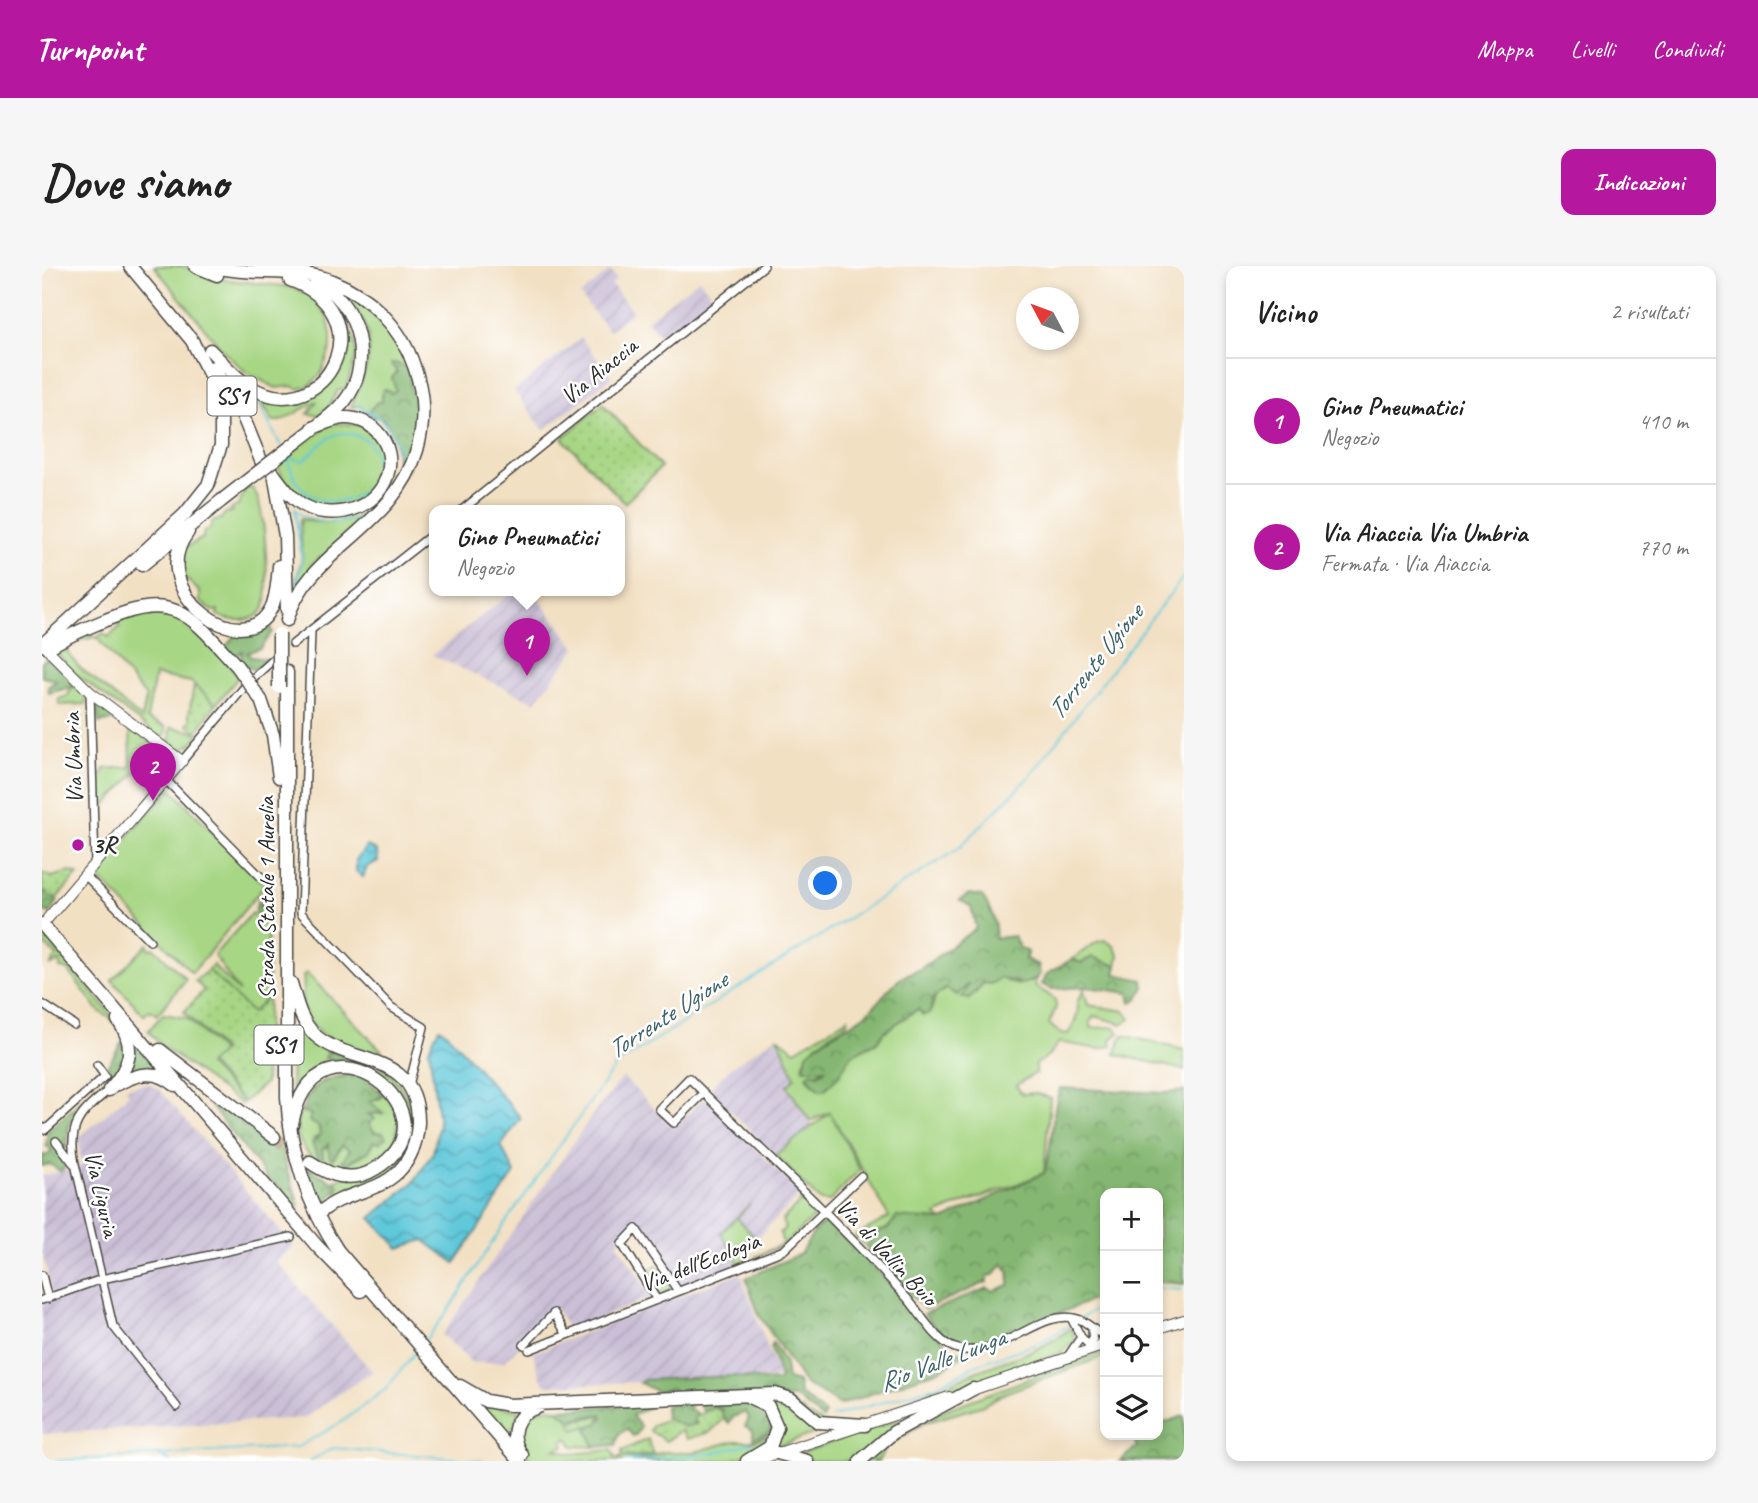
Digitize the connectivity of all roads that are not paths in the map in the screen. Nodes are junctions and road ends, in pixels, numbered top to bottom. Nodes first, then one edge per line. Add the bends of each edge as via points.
1 (130, 266) edge
2 (140, 266) edge
3 (195, 266) edge
4 (211, 266) edge
5 (764, 266) edge
6 (291, 276) junction
7 (190, 337) junction
8 (210, 349) junction
9 (313, 428) junction
10 (268, 467) junction
11 (468, 505) edge
12 (199, 518) junction
13 (429, 537) edge
14 (279, 566) junction
15 (284, 627) junction
16 (310, 632) junction
17 (293, 644) dead end
18 (45, 650) edge
19 (274, 659) dead end
20 (90, 692) junction
21 (182, 761) junction
22 (279, 777) junction
23 (166, 780) junction
24 (95, 865) junction
25 (86, 876) junction
26 (262, 879) dead end
27 (45, 921) edge
28 (149, 942) dead end
29 (287, 969) junction
30 (89, 977) junction
31 (42, 1004) edge
32 (121, 1013) junction
33 (74, 1025) dead end
34 (97, 1065) dead end
35 (408, 1088) junction
36 (109, 1090) junction
37 (704, 1093) junction
38 (202, 1110) junction
39 (42, 1127) edge
40 (290, 1134) junction
41 (274, 1137) tunnel mouth
42 (56, 1141) dead end
43 (310, 1162) tunnel mouth
44 (75, 1164) junction
45 (861, 1176) dead end
46 (322, 1211) tunnel mouth
47 (824, 1213) junction
48 (295, 1233) tunnel mouth
49 (42, 1275) edge
50 (102, 1279) junction
51 (361, 1291) junction
52 (678, 1291) junction
53 (45, 1299) edge
54 (657, 1300) junction
55 (1071, 1318) junction
56 (1184, 1320) edge
57 (1163, 1326) edge
58 (399, 1329) junction
59 (1092, 1329) junction
60 (1100, 1333) edge
61 (567, 1335) junction
62 (1080, 1337) junction
63 (1100, 1347) edge
64 (1093, 1349) junction
65 (1067, 1357) junction
66 (430, 1364) junction
67 (442, 1373) junction
68 (974, 1390) junction
69 (745, 1397) junction
70 (554, 1404) junction
71 (177, 1407) dead end
72 (864, 1424) junction
73 (777, 1453) junction
74 (512, 1461) edge
75 (520, 1461) edge
76 (526, 1461) edge
77 (747, 1461) edge
78 (754, 1461) edge
79 (807, 1461) edge
80 (860, 1461) edge

1 - 7 highway
2 - 8 highway
3 - 6 highway via 226,277
4 - 6 highway
5 - 11 street, Via Aiaccia
6 - 8 highway via 318,292 337,319 338,353 319,383 297,394 264,393 241,380
6 - 9 highway via 323,289 344,305 359,337 359,369 344,402
6 - 15 highway via 312,274 342,285 384,316 412,361 422,411 415,460 397,494 302,586
7 - 10 highway, Strada Statale 1 Aurelia / SS1 via 231,394
7 - 18 highway via 221,405 221,445 208,485 186,514
8 - 10 highway, Strada Statale 1 Aurelia / SS1 via 240,395
9 - 10 highway via 343,418 374,428 386,444 389,458 386,479 378,492 351,510 320,512 297,500
9 - 12 highway, bridge
10 - 14 highway, Strada Statale 1 Aurelia / SS1
10 - 15 highway, Strada Statale 1 Aurelia / SS1 via 285,536
12 - 14 highway via 176,551 174,568 183,590 216,623 236,628 264,617 273,603
12 - 18 highway
13 - 16 street
14 - 15 highway, Strada Statale 1 Aurelia / SS1
15 - 22 highway, Strada Statale 1 Aurelia / SS1, bridge
15 - 29 highway, Strada Statale 1 Aurelia / SS1
16 - 17 street
16 - 35 street via 301,912 391,1007 424,1027
18 - 20 main road
18 - 22 highway, bridge via 126,612 157,606 175,610 195,622 237,666 261,700
19 - 21 street via 249,681
20 - 21 main road
20 - 24 street, Via Umbria
21 - 23 main road
22 - 51 highway, Strada Statale 1 Aurelia / SS1 via 282,1128 293,1173 314,1226
23 - 24 main road
23 - 26 street
24 - 25 main road
25 - 27 main road
25 - 28 street
27 - 30 highway
29 - 35 highway via 301,1016 313,1033 329,1044 383,1064
29 - 40 highway, Strada Statale 1 Aurelia / SS1
30 - 32 highway
30 - 36 highway via 130,1043 125,1069
31 - 33 street
32 - 38 highway
32 - 41 highway via 177,1064
34 - 39 street via 105,1076 45,1130
35 - 46 highway via 418,1124 407,1161 379,1186
36 - 38 highway via 135,1076 153,1074 168,1080
36 - 44 street, Via Liguria via 76,1123 71,1147
37 - 37 street via 690,1078 659,1109 674,1123
37 - 47 street, Via di Vallin Buio
38 - 51 highway
40 - 43 highway via 302,1095 324,1075 360,1071 379,1079 393,1094 402,1133 382,1165 346,1177
40 - 58 highway, Strada Statale 1 Aurelia / SS1 via 311,1200 331,1241
42 - 44 street
44 - 50 street, Via Liguria
45 - 47 street, Via dell'Ecologia
47 - 52 street, Via dell'Ecologia via 784,1250
47 - 55 street, Via di Vallin Buio via 943,1341 956,1349 979,1351 1058,1318
48 - 50 street
49 - 53 street
50 - 53 street
50 - 71 street, Via Liguria via 113,1326
51 - 58 highway, Strada Statale 1 Aurelia / SS1
52 - 54 street, Via dell'Ecologia
52 - 54 street via 636,1228 622,1244
54 - 61 street, Via dell'Ecologia
55 - 59 street
55 - 62 street
56 - 57 main road
58 - 66 highway, Strada Statale 1 Aurelia / SS1
59 - 60 street
59 - 64 street
61 - 61 street, Via dell'Ecologia via 527,1347 554,1313
62 - 64 street
62 - 65 street
63 - 64 main road
64 - 65 main road
65 - 68 main road
66 - 67 highway, Strada Statale 1 Aurelia / SS1
66 - 74 highway, Strada Statale 1 Aurelia / SS1
67 - 70 highway via 492,1403
67 - 75 highway, Strada Statale 1 Aurelia / SS1
68 - 72 main road
68 - 80 highway via 908,1423
69 - 70 highway
69 - 72 highway via 780,1395 818,1422
69 - 77 highway via 766,1404 777,1424 772,1444
70 - 76 highway via 527,1411 516,1423 513,1435
72 - 73 main road
73 - 78 main road
73 - 79 highway

